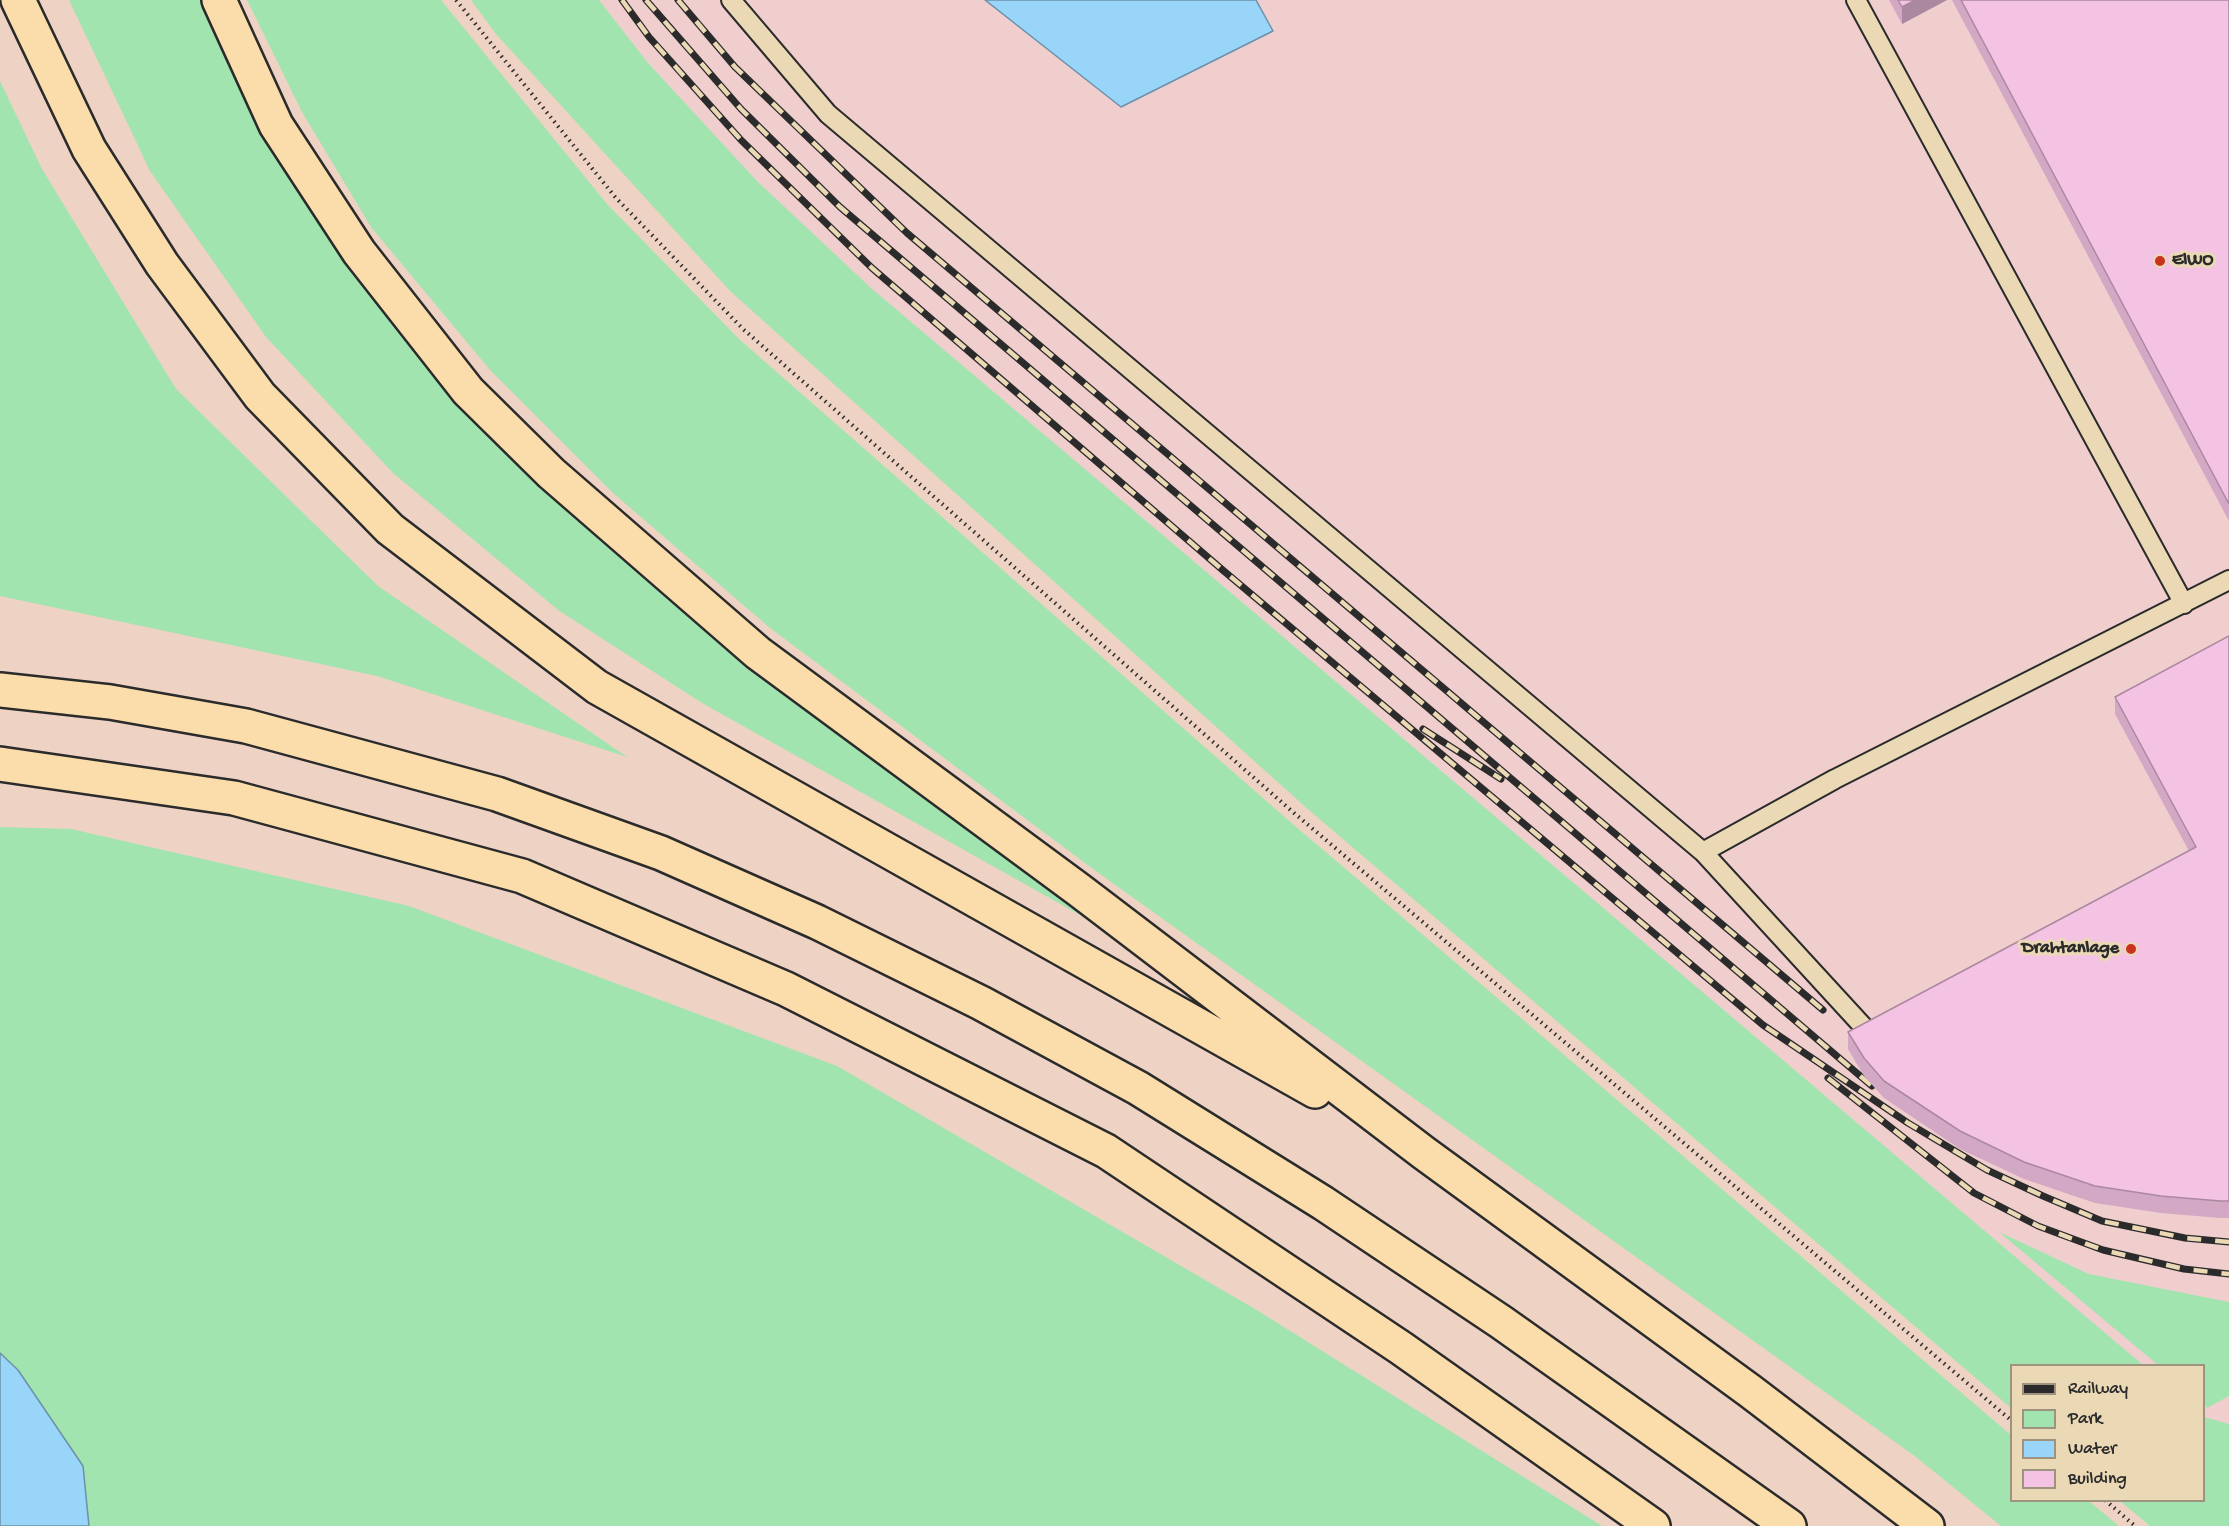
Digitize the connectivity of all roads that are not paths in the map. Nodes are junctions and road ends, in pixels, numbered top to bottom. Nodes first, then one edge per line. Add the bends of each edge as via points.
1 (18, 0) edge
2 (219, 0) edge
3 (731, 0) edge
4 (1856, 0) edge
5 (2229, 580) edge
6 (2184, 604) junction
7 (0, 690) edge
8 (0, 764) edge
9 (1703, 852) junction
10 (1871, 1035) edge
11 (1424, 1152) junction
12 (1653, 1526) edge
13 (1790, 1526) edge
14 (1927, 1526) edge

1 - 11 highway via 89,148 162,264 260,396 390,529 597,687
2 - 11 highway via 276,125 359,252 468,391 551,473 758,653
3 - 9 lane via 828,114
4 - 6 lane
5 - 6 lane
6 - 9 lane via 1836,779
7 - 13 highway via 110,702 246,726 497,794 661,854 817,922 981,1003 1138,1088 1323,1203
8 - 12 highway via 234,798 522,876 786,988 1106,1150 1401,1348
9 - 10 lane
11 - 14 highway

